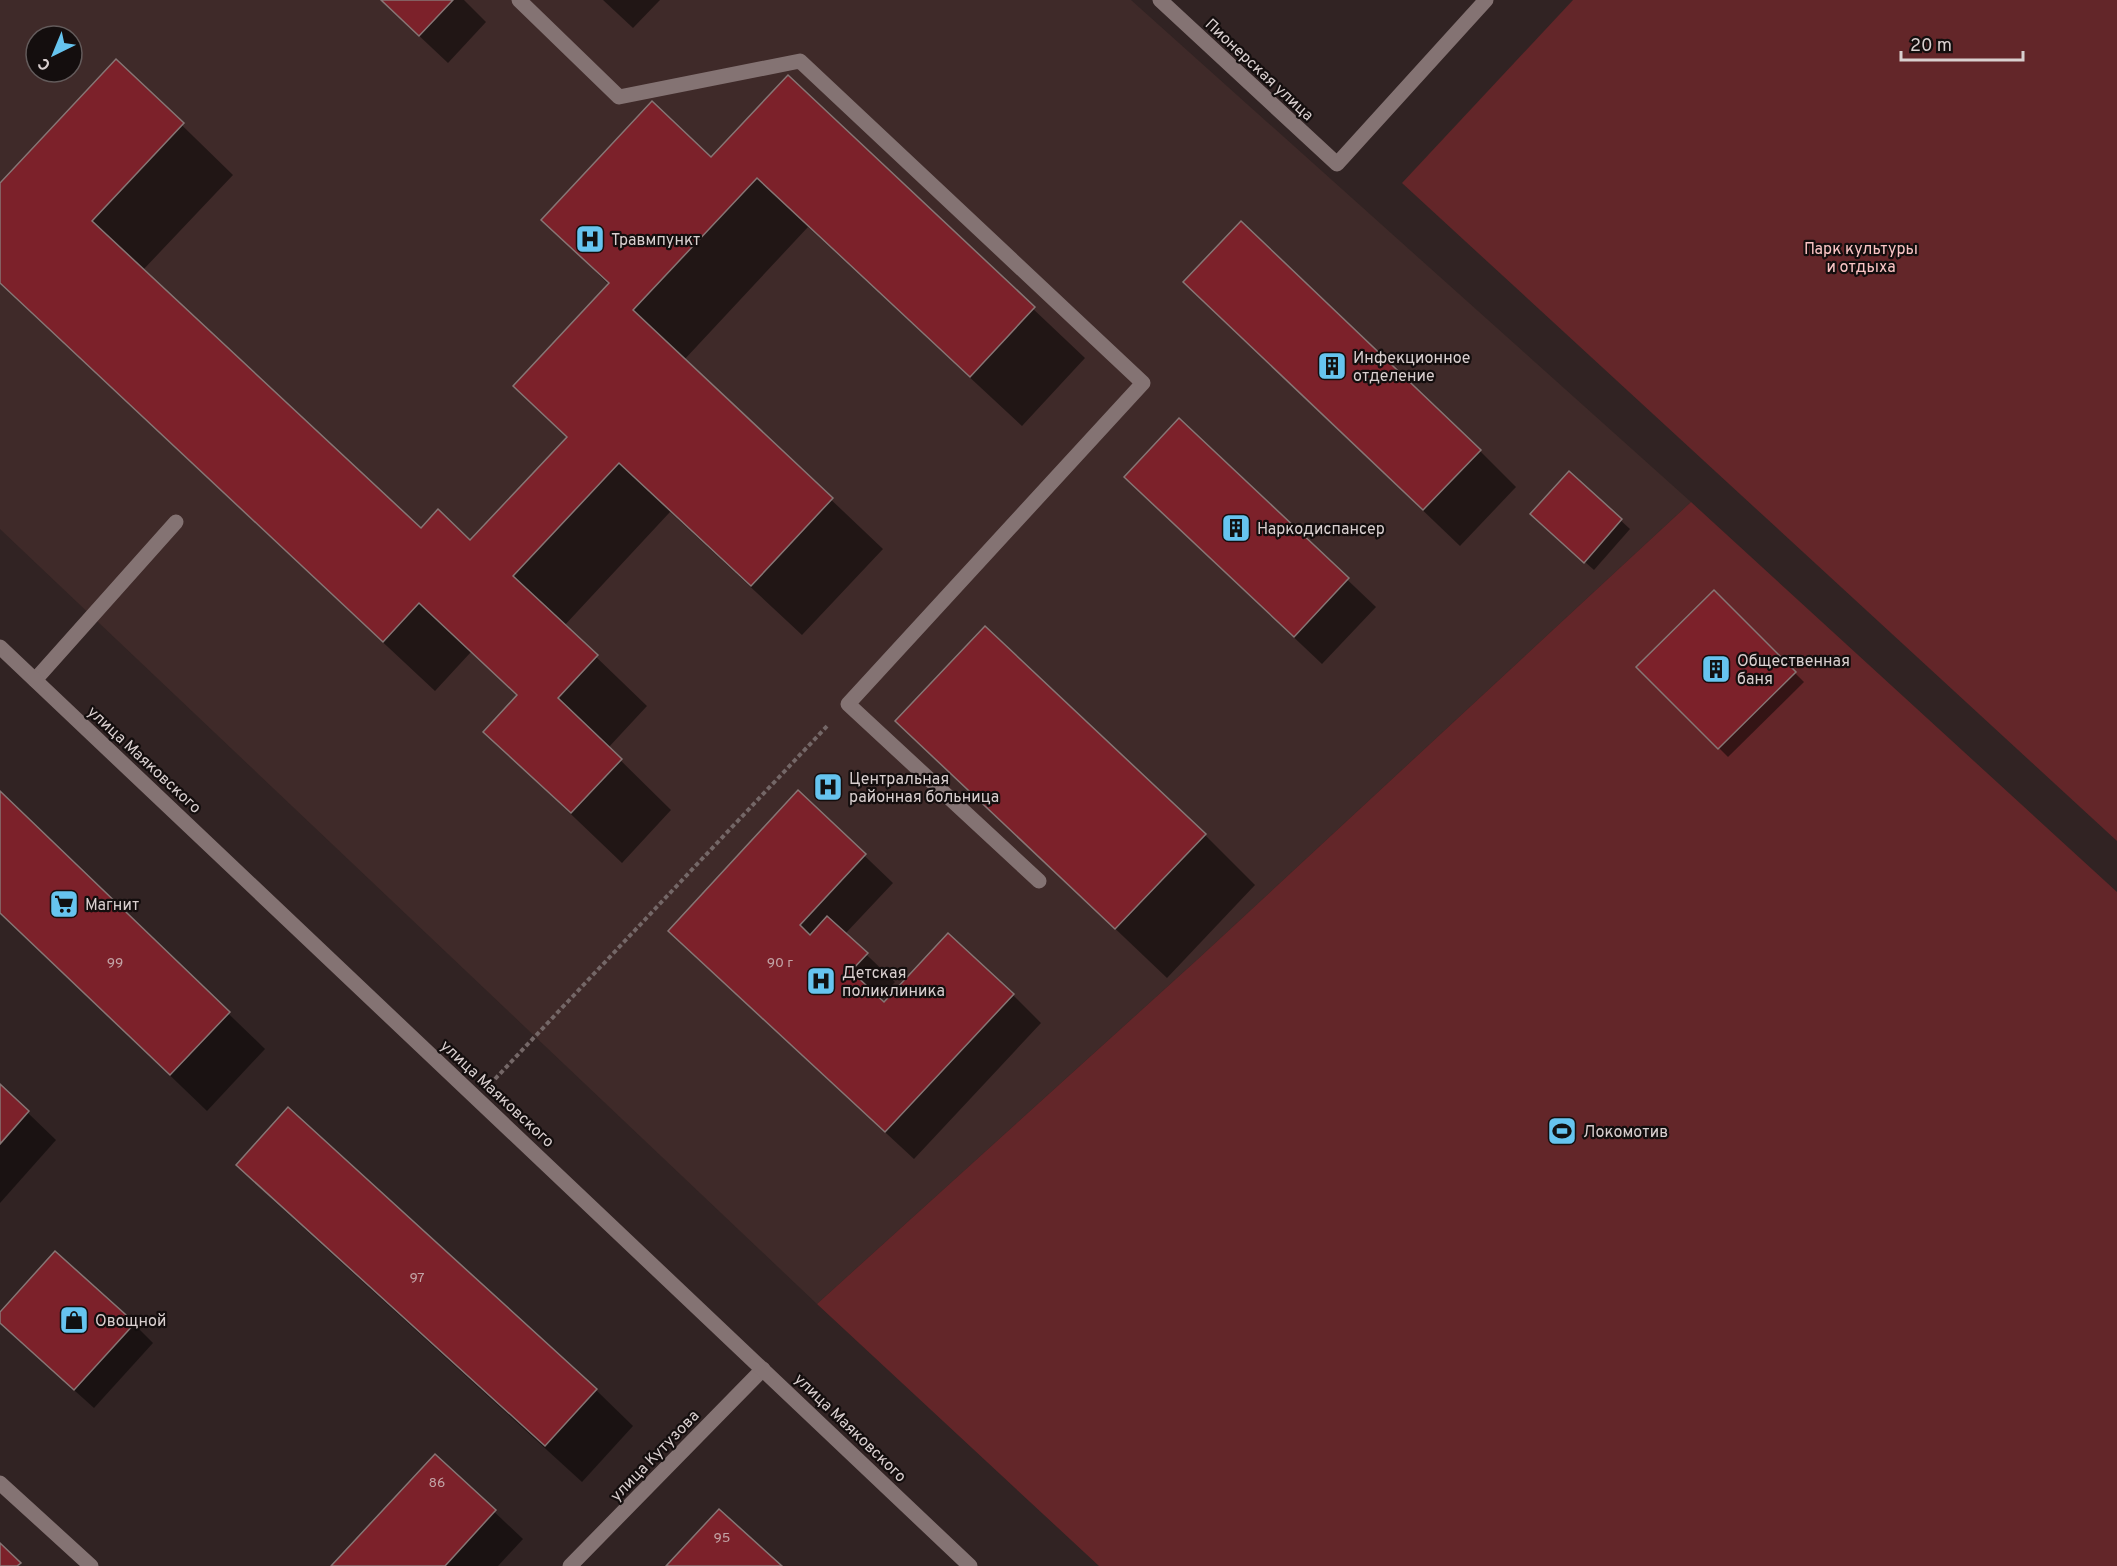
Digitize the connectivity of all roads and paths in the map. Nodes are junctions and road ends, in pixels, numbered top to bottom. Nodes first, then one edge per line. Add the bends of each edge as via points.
1 (519, 0) edge
2 (1160, 0) edge
3 (1486, 0) edge
4 (176, 522) dead end
5 (0, 647) edge
6 (35, 680) junction
7 (848, 704) junction
8 (1039, 881) dead end
9 (477, 1098) junction
10 (763, 1369) junction
11 (0, 1483) edge
12 (91, 1566) edge
13 (570, 1566) edge
14 (970, 1566) edge

1 - 7 main road via 619,97 800,61 1143,383
2 - 3 main road, Пионерская улица via 1337,164
4 - 6 main road
5 - 6 main road, улица Маяковского
6 - 9 main road, улица Маяковского
7 - 8 main road
7 - 9 path
9 - 10 main road, улица Маяковского
10 - 13 main road, улица Кутузова
10 - 14 main road, улица Маяковского
11 - 12 main road

